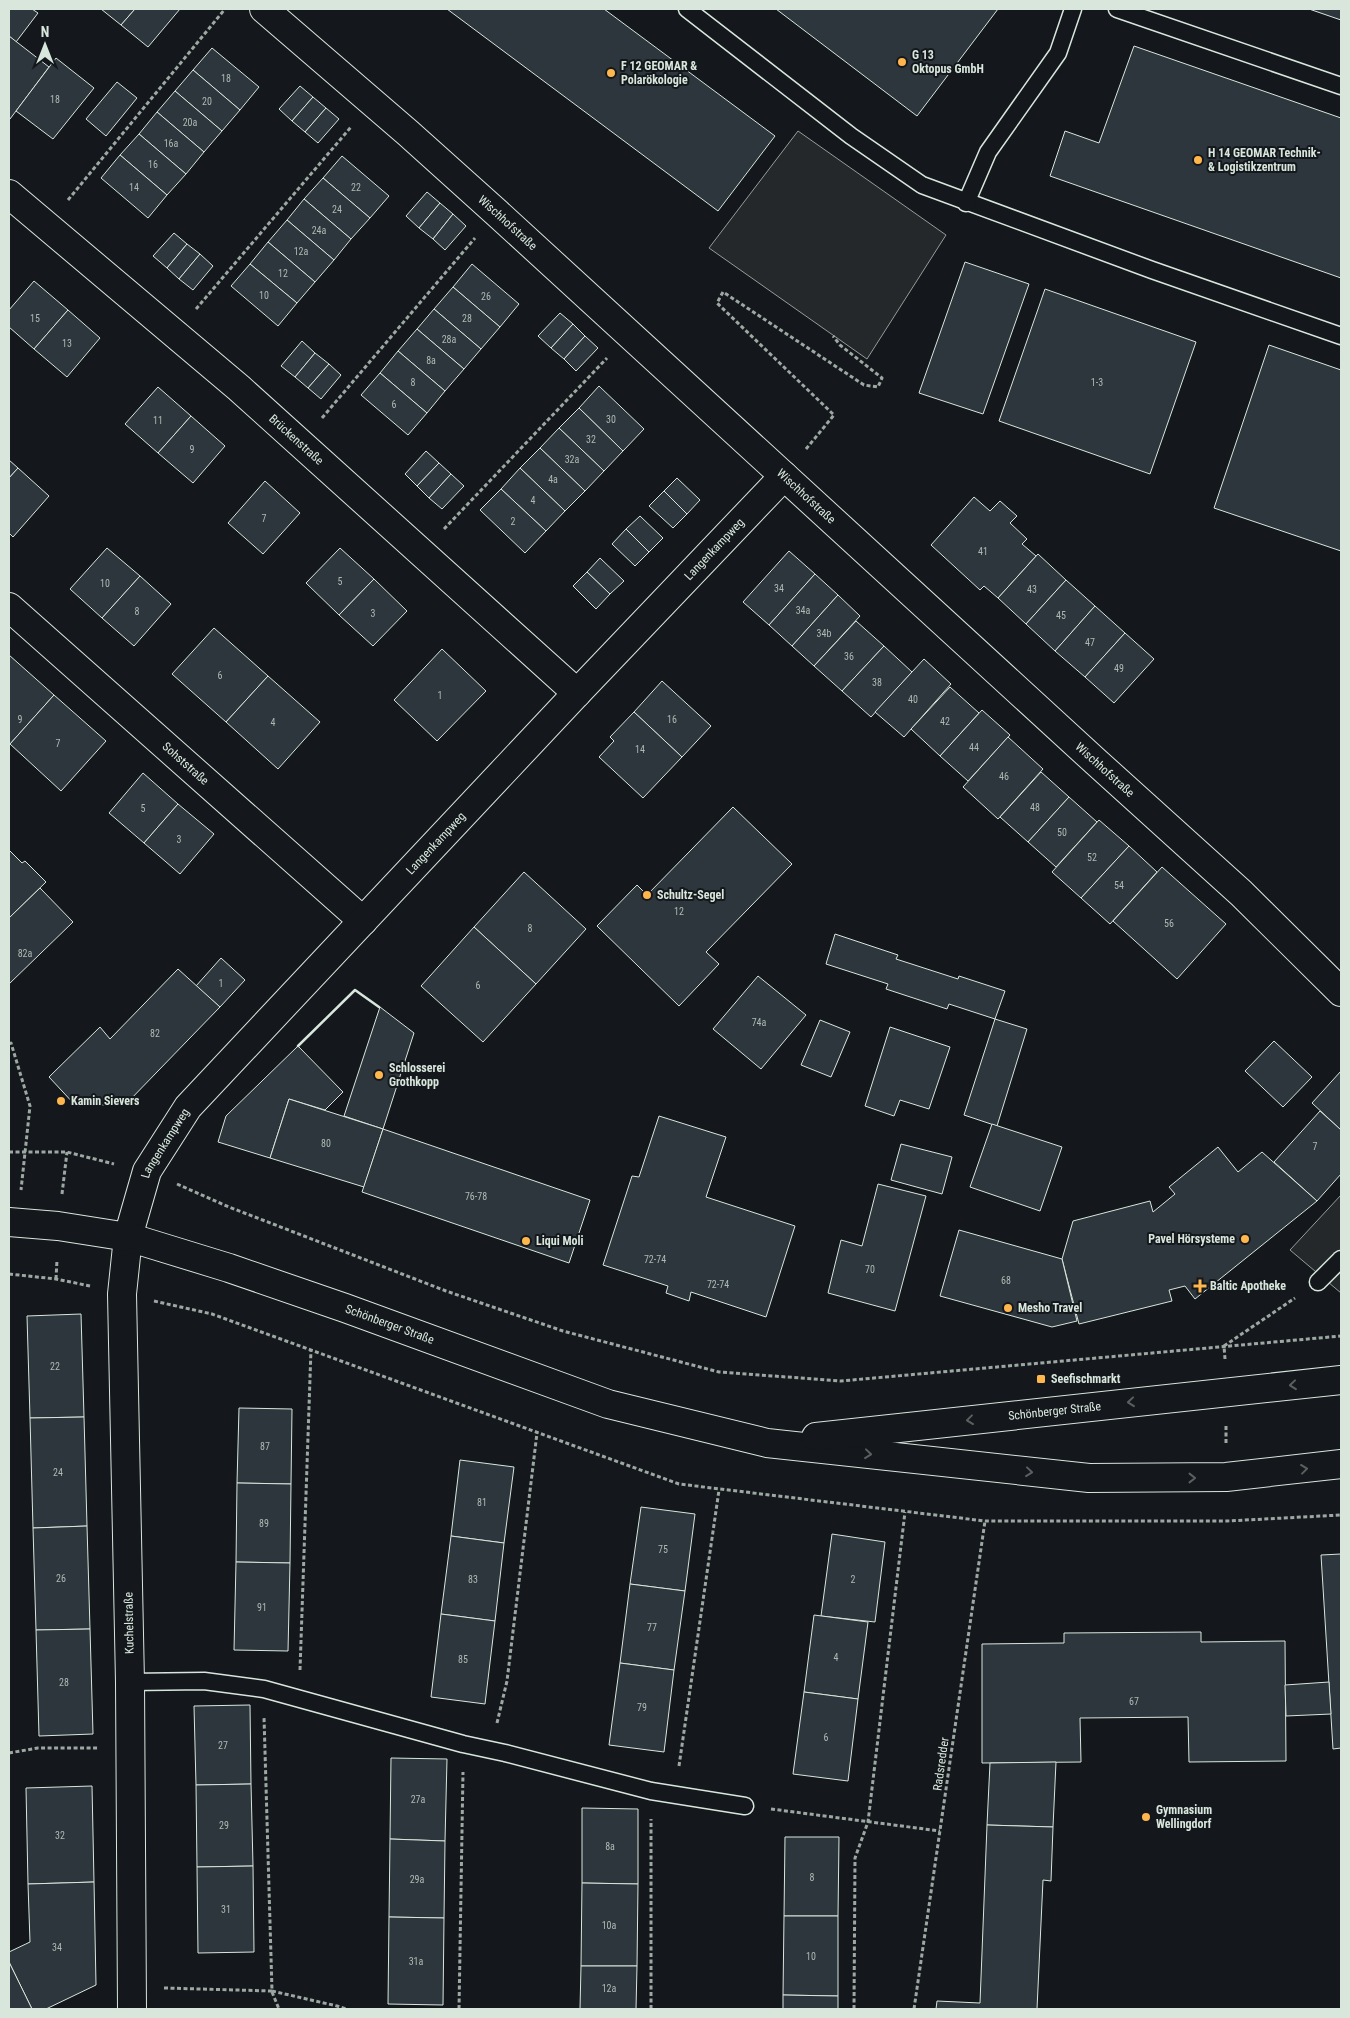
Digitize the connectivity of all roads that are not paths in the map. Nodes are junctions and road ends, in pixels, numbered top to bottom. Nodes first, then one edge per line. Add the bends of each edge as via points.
1 (264, 9) edge
2 (687, 9) edge
3 (1074, 9) edge
4 (1117, 9) edge
5 (1341, 86) edge
6 (9, 194) edge
7 (966, 202) junction
8 (1341, 336) edge
9 (784, 476) junction
10 (9, 606) edge
11 (577, 693) junction
12 (363, 921) junction
13 (1341, 992) edge
14 (13, 1223) edge
15 (128, 1237) junction
16 (1341, 1259) edge
17 (1318, 1282) dead end
18 (1341, 1380) edge
19 (767, 1443) junction
20 (1341, 1464) edge
21 (130, 1682) junction
22 (745, 1806) road end
23 (132, 1998) edge

1 - 9 street, Wischhofstraße via 497,213
2 - 7 lane via 890,163 922,185
3 - 7 lane via 1058,52 988,152
4 - 5 lane
6 - 11 street, Brückenstraße via 300,443
7 - 8 lane
9 - 11 street, Langenkampweg
9 - 13 street, Wischhofstraße via 1241,893
10 - 12 street, Sohststraße
11 - 12 street, Langenkampweg
12 - 15 street, Langenkampweg via 188,1108 147,1171
14 - 15 street, Schönberger Straße
15 - 19 street, Schönberger Straße via 345,1308 608,1404
15 - 21 street, Kuchelstraße via 122,1294
16 - 17 lane
18 -> 19 street, Schönberger Straße
19 -> 20 street, Schönberger Straße via 1090,1478 1226,1478
21 - 22 lane via 204,1681 264,1689 463,1744 652,1791
21 - 23 street, Kuchelstraße

